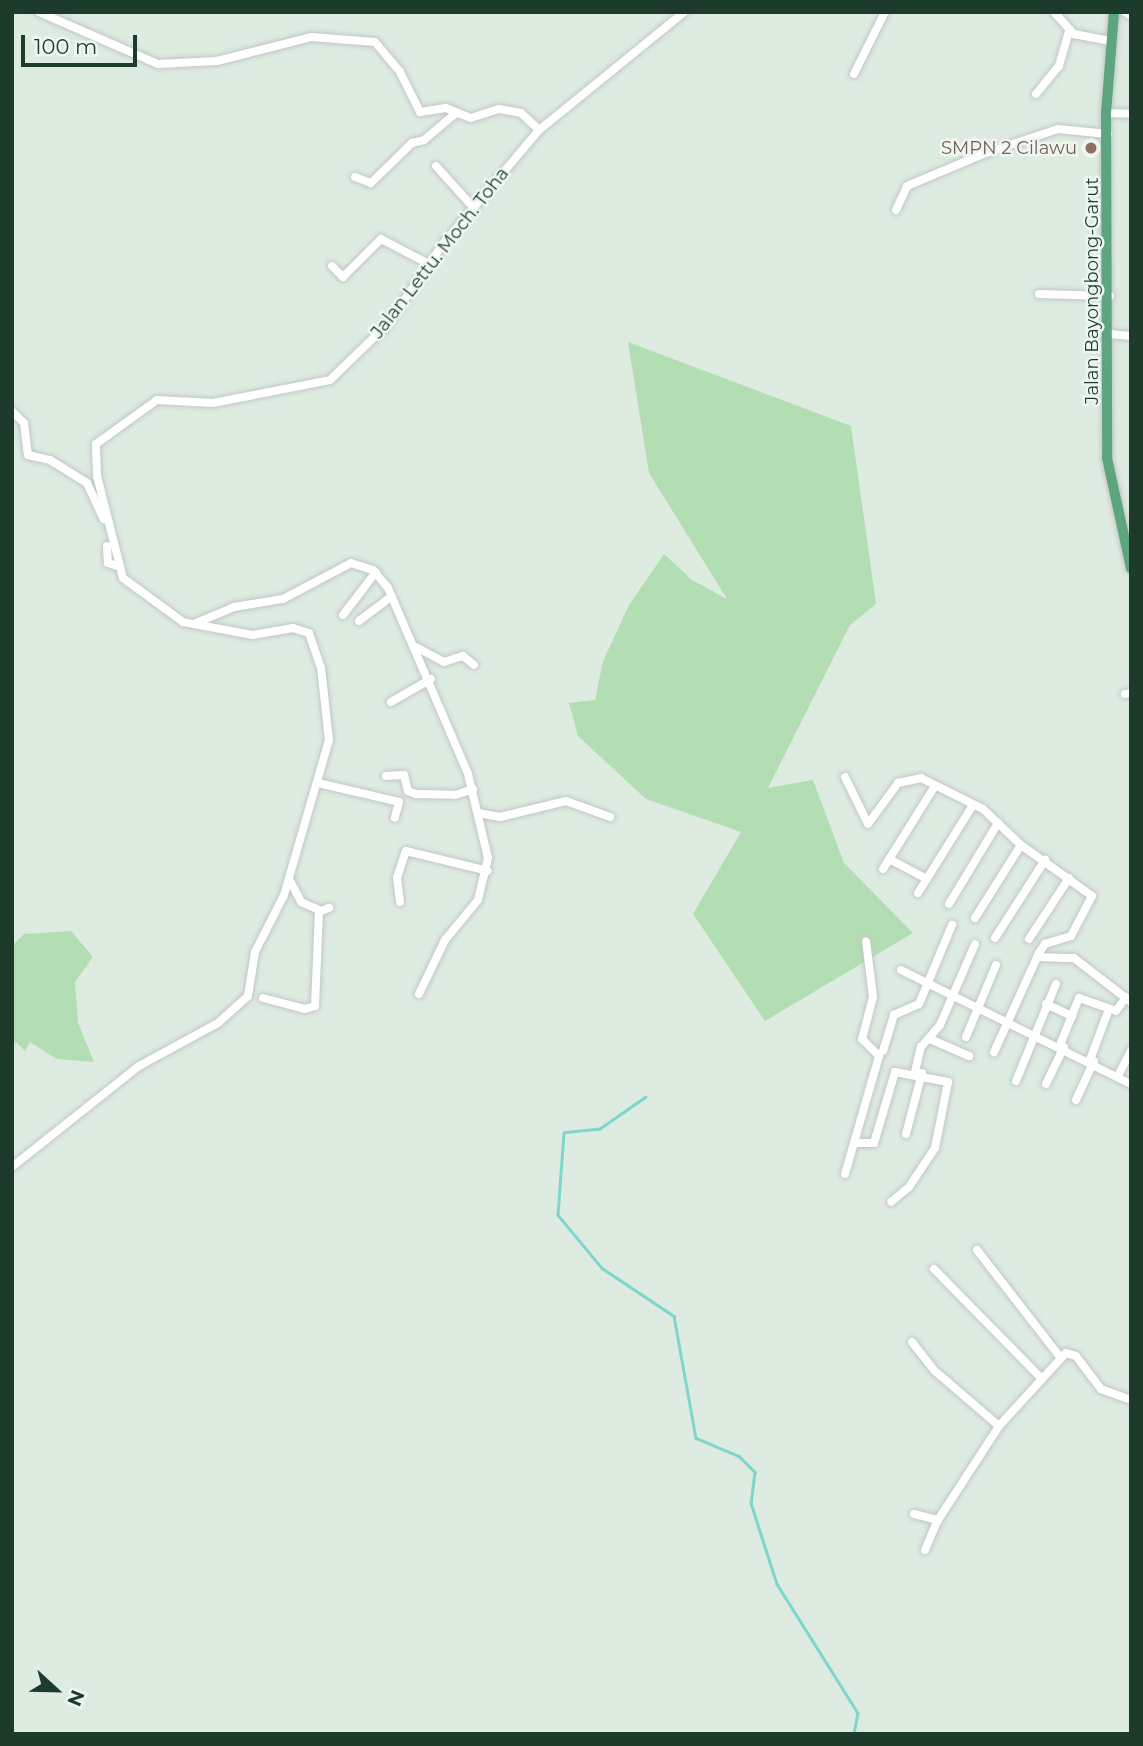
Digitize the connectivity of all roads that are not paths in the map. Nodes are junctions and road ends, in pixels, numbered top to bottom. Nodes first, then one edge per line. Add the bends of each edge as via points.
1 (39, 12) edge
2 (885, 12) edge
3 (1054, 12) edge
4 (1114, 12) edge
5 (1125, 12) edge
6 (681, 13) edge
7 (1131, 16) edge
8 (1069, 30) junction
9 (1111, 41) junction
10 (854, 74) dead end
11 (1036, 94) dead end
12 (456, 113) junction
13 (1107, 113) junction
14 (1131, 114) edge
15 (539, 130) junction
16 (1108, 134) junction
17 (436, 166) dead end
18 (355, 177) dead end
19 (473, 207) junction
20 (896, 210) dead end
21 (429, 264) junction
22 (331, 266) dead end
23 (1039, 294) dead end
24 (1110, 296) junction
25 (1109, 334) junction
26 (1131, 336) edge
27 (12, 411) edge
28 (117, 566) junction
29 (1131, 568) edge
30 (374, 574) junction
31 (389, 598) junction
32 (343, 615) dead end
33 (359, 621) dead end
34 (196, 623) junction
35 (411, 644) junction
36 (474, 665) dead end
37 (428, 681) junction
38 (391, 702) dead end
39 (386, 776) dead end
40 (845, 777) dead end
41 (318, 783) junction
42 (934, 786) junction
43 (468, 791) junction
44 (973, 805) junction
45 (479, 813) junction
46 (395, 817) dead end
47 (610, 817) dead end
48 (998, 823) junction
49 (1021, 845) junction
50 (889, 859) junction
51 (1045, 860) junction
52 (883, 869) dead end
53 (488, 872) junction
54 (1069, 878) junction
55 (289, 879) junction
56 (927, 879) junction
57 (918, 893) dead end
58 (400, 902) dead end
59 (949, 904) dead end
60 (329, 908) dead end
61 (319, 911) junction
62 (975, 918) dead end
63 (952, 925) dead end
64 (995, 938) dead end
65 (1029, 939) dead end
66 (866, 941) dead end
67 (975, 944) dead end
68 (1038, 955) junction
69 (996, 965) dead end
70 (901, 970) dead end
71 (928, 982) junction
72 (1056, 984) dead end
73 (419, 994) dead end
74 (954, 995) junction
75 (263, 998) dead end
76 (1128, 1000) edge
77 (1046, 1004) junction
78 (979, 1008) junction
79 (1109, 1009) junction
80 (1072, 1016) junction
81 (1007, 1022) junction
82 (1034, 1033) junction
83 (966, 1037) dead end
84 (930, 1039) junction
85 (1062, 1046) junction
86 (1131, 1050) edge
87 (883, 1051) dead end
88 (994, 1052) dead end
89 (969, 1056) dead end
90 (1092, 1060) junction
91 (918, 1073) junction
92 (1119, 1074) junction
93 (1016, 1081) dead end
94 (1046, 1084) dead end
95 (1131, 1084) edge
96 (1076, 1100) dead end
97 (905, 1134) dead end
98 (857, 1143) junction
99 (12, 1167) edge
100 (845, 1174) dead end
101 (891, 1202) dead end
102 (977, 1251) dead end
103 (934, 1269) dead end
104 (912, 1342) dead end
105 (1060, 1357) junction
106 (1040, 1377) junction
107 (1131, 1400) edge
108 (999, 1426) junction
109 (914, 1514) dead end
110 (938, 1520) junction
111 (925, 1549) dead end

1 - 12 street via 158,64 217,61 311,37 375,41 400,72 420,112 443,107
2 - 10 street
3 - 8 street
4 - 9 main road, Jalan Bayongbong-Garut
5 - 7 street
6 - 15 street, Jalan Lettu. Moch. Toha
8 - 9 street
8 - 11 street via 1059,66
9 - 13 main road, Jalan Bayongbong-Garut
12 - 15 street via 471,118 499,109 522,113
12 - 18 street via 424,140 409,145 371,183
13 - 14 street
13 - 16 main road, Jalan Bayongbong-Garut
15 - 19 street, Jalan Lettu. Moch. Toha
16 - 20 street via 1058,129 983,154 907,187
16 - 24 main road, Jalan Bayongbong-Garut
17 - 19 street
19 - 21 street, Jalan Lettu. Moch. Toha
21 - 22 street via 381,239 343,277
21 - 28 street, Jalan Lettu. Moch. Toha via 388,324 330,380 250,397 188,403 166,400 127,417 96,444 94,460
23 - 24 street
24 - 25 main road, Jalan Bayongbong-Garut
25 - 26 street
25 - 29 main road, Jalan Bayongbong-Garut via 1109,485
27 - 28 street via 24,423 28,454 50,460 87,483 102,510 108,563
28 - 34 street, Jalan Lettu. Moch. Toha via 145,598 170,616
30 - 31 street
30 - 32 street
30 - 34 street via 351,564 283,599 234,607
31 - 33 street
31 - 35 street
34 - 41 street, Jalan Lettu. Moch. Toha via 253,635 293,628 312,636 330,733
35 - 36 street via 444,662 463,656
35 - 37 street
37 - 38 street
37 - 43 street
39 - 43 street via 404,775 412,793
40 - 42 street via 868,824 898,783 915,777
41 - 46 street via 399,802
41 - 55 street, Jalan Lettu. Moch. Toha
42 - 44 street
42 - 50 street
43 - 45 street
44 - 48 street
44 - 56 street
45 - 47 street via 500,817 566,801
45 - 53 street
48 - 49 street
48 - 59 street
49 - 51 street
49 - 62 street
50 - 52 street
50 - 56 street
51 - 54 street
51 - 64 street
53 - 58 street via 405,851 397,878
53 - 73 street via 473,911 445,940
54 - 65 street
54 - 68 street via 1093,901 1068,938 1045,944
55 - 61 street via 297,898
55 - 99 street, Jalan Lettu. Moch. Toha via 260,939 243,1001 218,1023 139,1066
56 - 57 street
60 - 61 street
61 - 75 street via 315,1006 305,1009
63 - 71 street
66 - 98 street via 873,998 862,1039 879,1056
67 - 74 street
68 - 76 street via 1074,958
68 - 81 street
69 - 78 street
70 - 71 street
71 - 74 street
71 - 87 street via 916,1007 894,1015
72 - 77 street
74 - 78 street
74 - 84 street
76 - 79 street via 1116,1011
77 - 80 street
77 - 82 street
78 - 81 street
78 - 83 street
79 - 80 street via 1081,997
79 - 90 street
80 - 85 street
81 - 82 street
81 - 88 street
82 - 85 street
82 - 93 street
84 - 89 street
84 - 91 street via 921,1047
85 - 90 street
85 - 94 street
86 - 92 street
90 - 92 street
90 - 96 street
91 - 97 street
91 - 98 street via 894,1073 874,1143
91 - 101 street via 948,1082 947,1107 926,1165
92 - 95 street
98 - 100 street
102 - 105 street
103 - 106 street
104 - 108 street via 935,1371
105 - 106 street
105 - 107 street via 1071,1352 1101,1389
106 - 108 street
108 - 110 street
109 - 110 street
110 - 111 street

